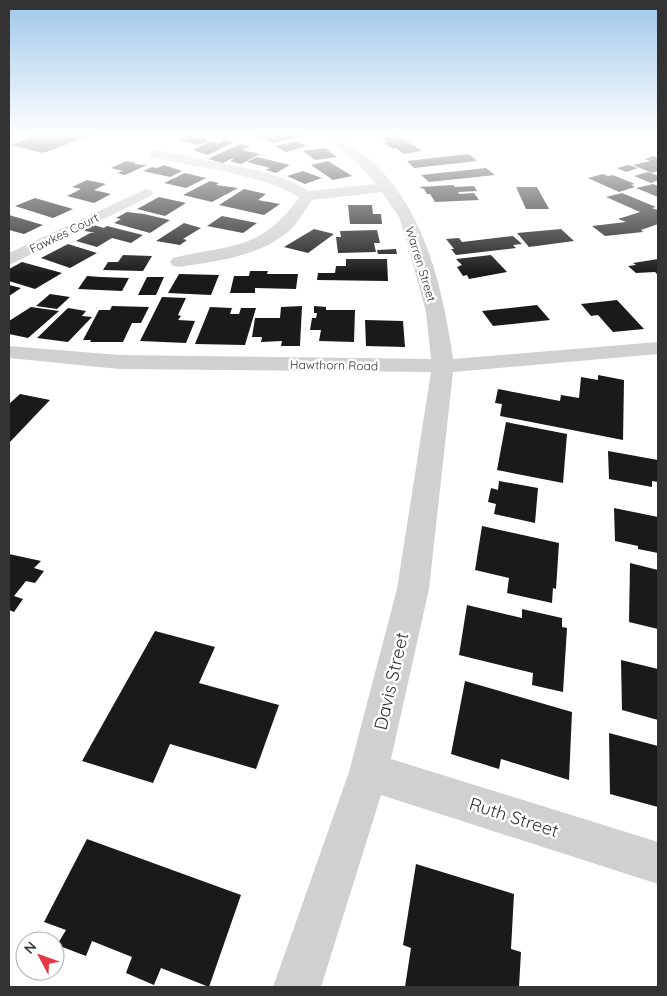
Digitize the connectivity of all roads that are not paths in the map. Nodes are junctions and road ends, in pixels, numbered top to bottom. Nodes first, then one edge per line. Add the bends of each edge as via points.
1 (276, 180) edge
2 (381, 180) edge
3 (385, 187) junction
4 (146, 193) dead end
5 (307, 196) junction
6 (9, 260) edge
7 (178, 262) dead end
8 (658, 348) edge
9 (9, 352) edge
10 (443, 366) junction
11 (369, 772) junction
12 (658, 863) edge
13 (297, 987) edge

1 - 5 street
2 - 3 street, Warren Street
3 - 5 street
3 - 10 street, Warren Street via 406,218 420,256 436,312
4 - 6 street, Fawkes Court
5 - 7 street via 284,227 260,242 234,252
8 - 10 street, Hawthorn Road
9 - 10 street, Hawthorn Road via 119,362
10 - 11 street, Davis Street via 413,589
11 - 12 street, Ruth Street
11 - 13 street, Davis Street

